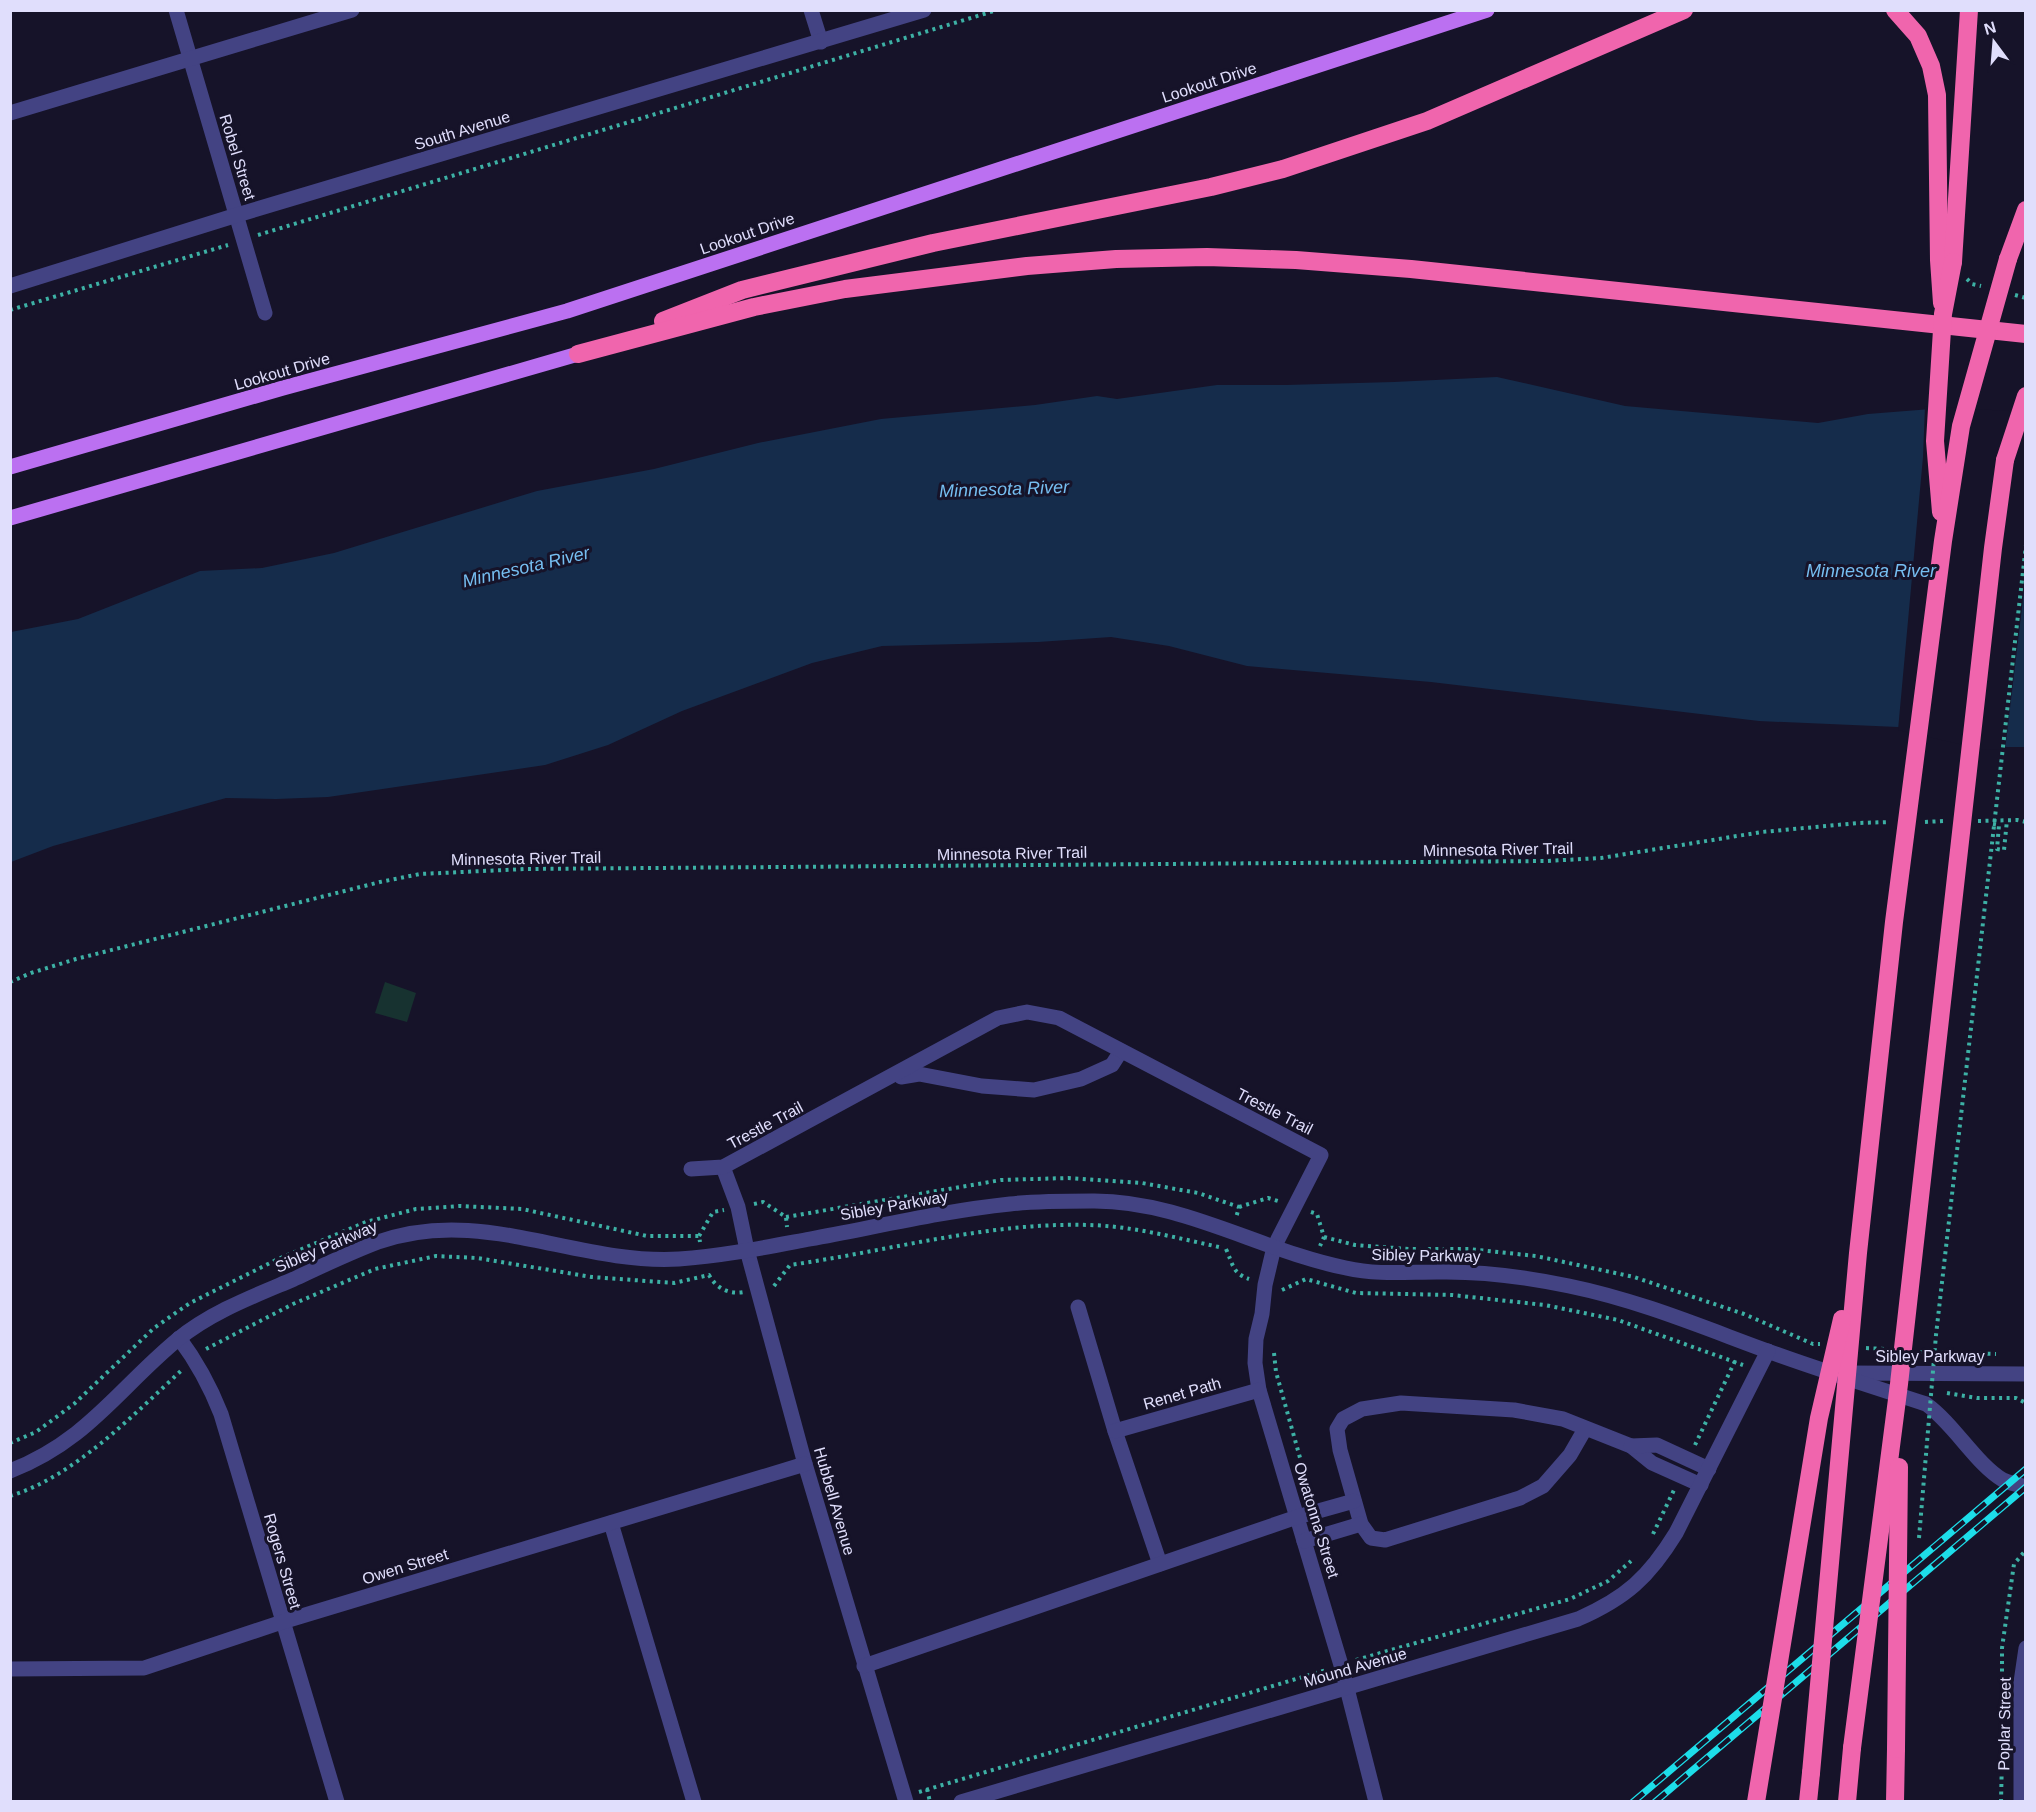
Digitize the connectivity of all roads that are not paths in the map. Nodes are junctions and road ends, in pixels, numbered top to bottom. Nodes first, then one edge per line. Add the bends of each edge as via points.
1 (176, 10) edge
2 (352, 10) edge
3 (811, 10) edge
4 (924, 10) edge
5 (1487, 10) edge
6 (1684, 10) edge
7 (1895, 10) edge
8 (1969, 10) edge
9 (821, 42) junction
10 (190, 59) junction
11 (10, 113) edge
12 (2025, 210) edge
13 (237, 215) junction
14 (1946, 261) junction
15 (10, 286) edge
16 (265, 313) dead end
17 (2025, 334) edge
18 (578, 354) junction
19 (2025, 396) edge
20 (2025, 421) edge
21 (2005, 460) junction
22 (10, 467) edge
23 (10, 518) edge
24 (1943, 541) junction
25 (1120, 1051) junction
26 (886, 1080) junction
27 (723, 1167) junction
28 (692, 1169) dead end
29 (1274, 1247) junction
30 (747, 1250) junction
31 (1858, 1253) junction
32 (1078, 1307) dead end
33 (179, 1338) junction
34 (1768, 1351) junction
35 (1834, 1373) junction
36 (2025, 1374) edge
37 (1899, 1384) junction
38 (1259, 1390) junction
39 (1585, 1429) junction
40 (1115, 1431) junction
41 (1631, 1446) junction
42 (805, 1464) junction
43 (1709, 1469) junction
44 (10, 1471) edge
45 (1701, 1485) junction
46 (2025, 1487) edge
47 (1354, 1501) junction
48 (1297, 1517) junction
49 (611, 1523) junction
50 (1361, 1524) junction
51 (1304, 1541) junction
52 (1160, 1564) junction
53 (282, 1622) junction
54 (2025, 1648) edge
55 (864, 1666) junction
56 (10, 1669) edge
57 (1347, 1688) junction
58 (905, 1799) edge
59 (337, 1802) edge
60 (694, 1802) edge
61 (961, 1802) edge
62 (1376, 1802) edge
63 (1756, 1802) edge
64 (1808, 1802) edge
65 (1847, 1802) edge
66 (1895, 1802) edge
67 (2021, 1802) edge

1 - 10 street, Robel Street
2 - 10 street
3 - 9 street
4 - 9 street, South Avenue
5 - 22 main road, Lookout Drive via 567,311
6 - 18 highway via 1427,122 1348,149 1210,187 933,243 742,291
7 - 14 highway via 1918,36 1931,66 1937,95
8 - 14 highway
9 - 13 street, South Avenue
10 - 11 street
10 - 13 street, Robel Street
12 - 24 highway, bridge via 1961,426
13 - 15 street, South Avenue
13 - 16 street, Robel Street
14 - 24 highway, bridge via 1935,441
17 - 18 highway via 1411,269 1207,257 1027,266 845,290 754,307
18 - 23 main road
19 - 21 highway
20 - 21 highway
21 - 37 highway, bridge
24 - 31 highway, bridge via 1894,922
25 - 26 street, Trestle Trail via 1112,1065 1081,1079 1034,1090 982,1086 919,1074
25 - 26 street, Trestle Trail via 1059,1018 1026,1012 998,1018
25 - 29 street, Trestle Trail via 1321,1155
26 - 27 street, Trestle Trail
27 - 28 street
27 - 30 street, Hubbell Avenue via 738,1207
29 - 30 street, Sibley Parkway via 1182,1214 1099,1200 1004,1205
29 - 34 street, Sibley Parkway via 1372,1273 1484,1274 1573,1287 1650,1306
29 - 38 street, Owatonna Street via 1256,1339
30 - 33 street, Sibley Parkway via 645,1260 469,1229 412,1234 381,1241 230,1306
30 - 42 street, Hubbell Avenue
31 - 63 highway, bridge via 1819,1418
31 - 64 highway, bridge
32 - 40 street
33 - 44 street, Sibley Parkway via 91,1422 49,1453
33 - 53 street, Rogers Street via 195,1358 221,1414
34 - 35 street, Sibley Parkway
34 - 43 street, Mound Avenue
35 - 36 street, Sibley Parkway
35 - 46 street, Sibley Parkway via 1926,1404 1940,1414 1992,1472
37 - 65 highway, bridge
37 - 66 highway, bridge
38 - 40 street, Renet Path
38 - 48 street, Owatonna Street
39 - 41 street
39 - 47 street via 1563,1419 1514,1410 1401,1403 1362,1409 1343,1419 1337,1429
39 - 50 street via 1570,1455 1543,1486 1520,1498 1385,1540 1371,1538
40 - 52 street
41 - 43 street via 1656,1445
41 - 45 street via 1652,1463
42 - 49 street, Owen Street
42 - 55 street, Hubbell Avenue
43 - 45 street, Mound Avenue
45 - 57 street, Mound Avenue via 1663,1555 1645,1576 1607,1606 1578,1619
47 - 48 street
47 - 50 street
48 - 51 street, Owatonna Street
48 - 52 street
49 - 53 street, Owen Street
49 - 60 street
50 - 51 street
51 - 57 street, Owatonna Street
52 - 55 street
53 - 56 street, Owen Street via 144,1668
53 - 59 street, Rogers Street
54 - 67 street, Poplar Street via 2021,1682
55 - 58 street, Hubbell Avenue
57 - 61 street, Mound Avenue
57 - 62 street, Owatonna Street

